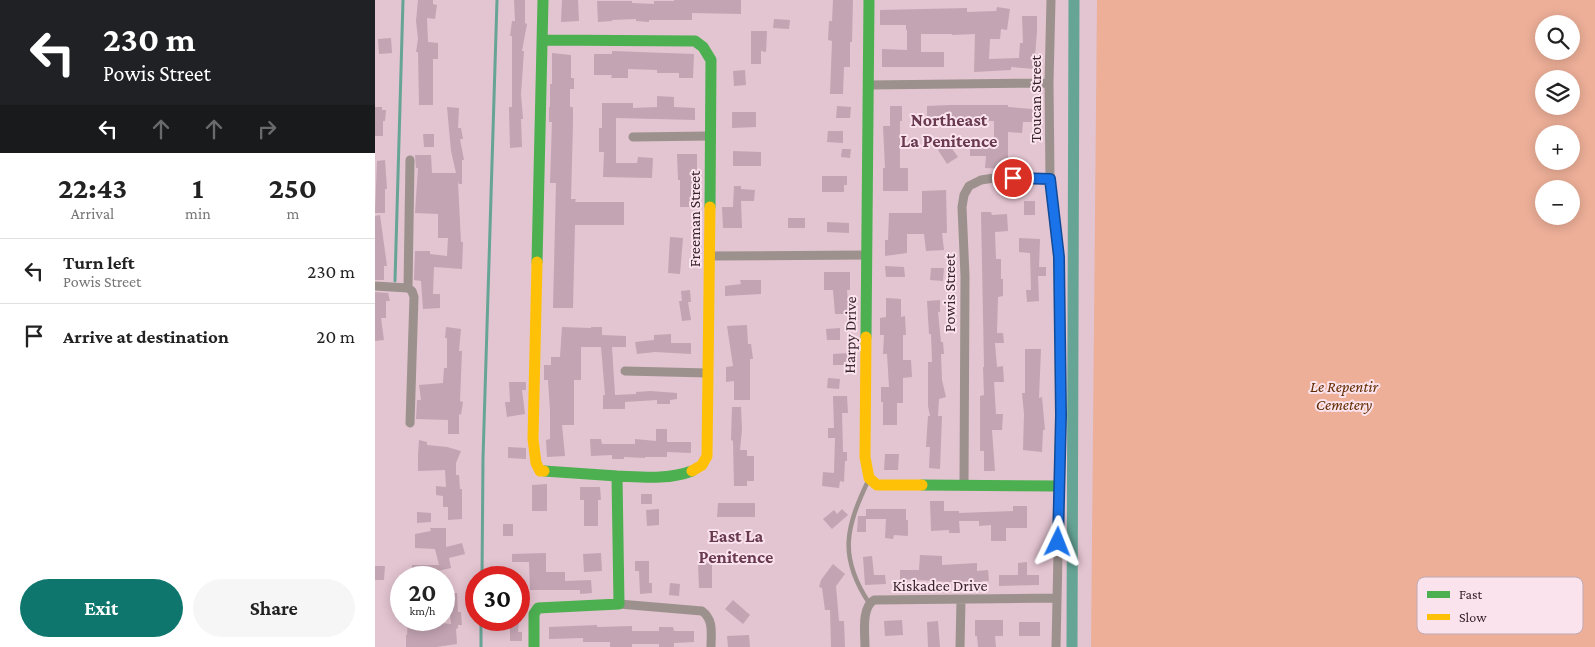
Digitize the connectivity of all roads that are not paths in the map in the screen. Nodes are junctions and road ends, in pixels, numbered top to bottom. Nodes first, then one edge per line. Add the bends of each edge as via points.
1 (543, 0) edge
2 (869, 0) edge
3 (1051, 0) edge
4 (542, 40) junction
5 (1049, 83) junction
6 (869, 85) junction
7 (710, 136) junction
8 (633, 137) dead end
9 (410, 160) dead end
10 (1050, 179) junction
11 (867, 255) junction
12 (710, 256) junction
13 (375, 286) edge
14 (408, 288) junction
15 (625, 371) dead end
16 (708, 373) junction
17 (410, 423) dead end
18 (617, 476) junction
19 (869, 478) junction
20 (964, 484) junction
21 (1059, 486) junction
22 (1056, 598) junction
23 (961, 600) junction
24 (869, 603) junction
25 (619, 604) junction
26 (534, 647) edge
27 (711, 647) edge
28 (865, 647) edge
29 (960, 647) edge
30 (1056, 647) edge

1 - 4 street, Freeman Street
2 - 6 street, Harpy Drive
3 - 5 street, Toucan Street
4 - 7 street, Freeman Street via 695,41 711,60
4 - 18 street, Freeman Street via 533,439 536,463 540,470
5 - 6 street
5 - 10 street, Toucan Street
6 - 11 street, Harpy Drive
7 - 8 street
7 - 12 street, Freeman Street
9 - 14 street
10 - 20 street, Powis Street via 981,180 969,186 964,195
10 - 21 street, Toucan Street via 1059,257
11 - 12 street
11 - 19 street, Harpy Drive via 865,457
12 - 16 street, Freeman Street
13 - 14 street
14 - 17 street via 414,297
15 - 16 street
16 - 18 street, Freeman Street via 707,456 702,466 680,476
18 - 25 street
19 - 20 street via 877,485
19 - 24 lane via 858,501 848,546 857,585
20 - 21 street
21 - 22 street, Toucan Street
22 - 23 street, Kiskadee Drive
22 - 30 street, Toucan Street
23 - 24 street, Kiskadee Drive via 875,600
23 - 29 street
24 - 28 street
25 - 26 street via 538,608 534,614
25 - 27 street via 702,611 711,622

